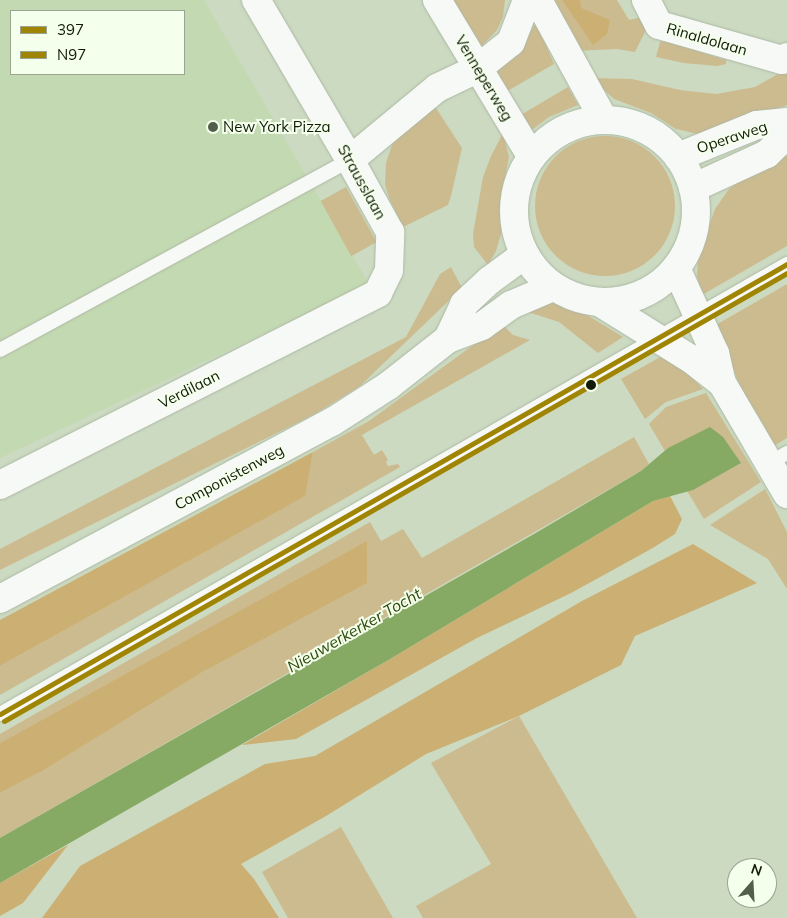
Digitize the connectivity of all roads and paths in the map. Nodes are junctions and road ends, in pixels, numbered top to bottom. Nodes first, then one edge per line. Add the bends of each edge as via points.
1 (256, 0) edge
2 (437, 0) edge
3 (527, 0) edge
4 (538, 0) edge
5 (646, 0) edge
6 (784, 59) edge
7 (477, 69) junction
8 (604, 120) junction
9 (787, 122) edge
10 (787, 135) edge
11 (531, 156) junction
12 (678, 157) junction
13 (350, 160) junction
14 (693, 188) junction
15 (524, 255) junction
16 (787, 264) edge
17 (676, 268) junction
18 (553, 287) junction
19 (378, 293) joint
20 (601, 303) junction
21 (698, 314) junction
22 (656, 338) junction
23 (448, 339) junction
24 (0, 350) edge
25 (722, 384) junction
26 (778, 458) edge
27 (0, 486) edge
28 (787, 494) edge
29 (0, 599) edge
30 (0, 714) edge

1 - 13 street, Strausslaan
2 - 7 street, Venneperweg
3 - 7 street via 511,42
4 - 8 street
5 - 6 street, Rinaldolaan via 659,25
7 - 11 street, Venneperweg
7 - 13 street via 437,88
8 - 11 street via 577,124 552,137
8 - 12 street via 645,130
9 - 12 street, Operaweg via 757,125
10 - 14 street, Operaweg via 767,154
11 - 15 street via 522,171 513,205 513,222
12 - 14 street
13 - 19 street, Strausslaan via 390,232 389,270
13 - 24 lane
14 - 17 street via 694,230
15 - 18 street
15 - 23 street, Componistenweg via 464,304
16 - 21 lane
17 - 20 street via 665,280 635,298
17 - 21 street
18 - 20 street via 584,300
18 - 23 street, Componistenweg via 511,305 482,326
19 - 27 street, Verdilaan
20 - 22 street
21 - 22 lane
21 - 25 street via 715,353
22 - 25 street via 691,359
22 - 30 lane
23 - 29 street, Componistenweg via 388,386 332,422
25 - 26 street
26 - 28 street

